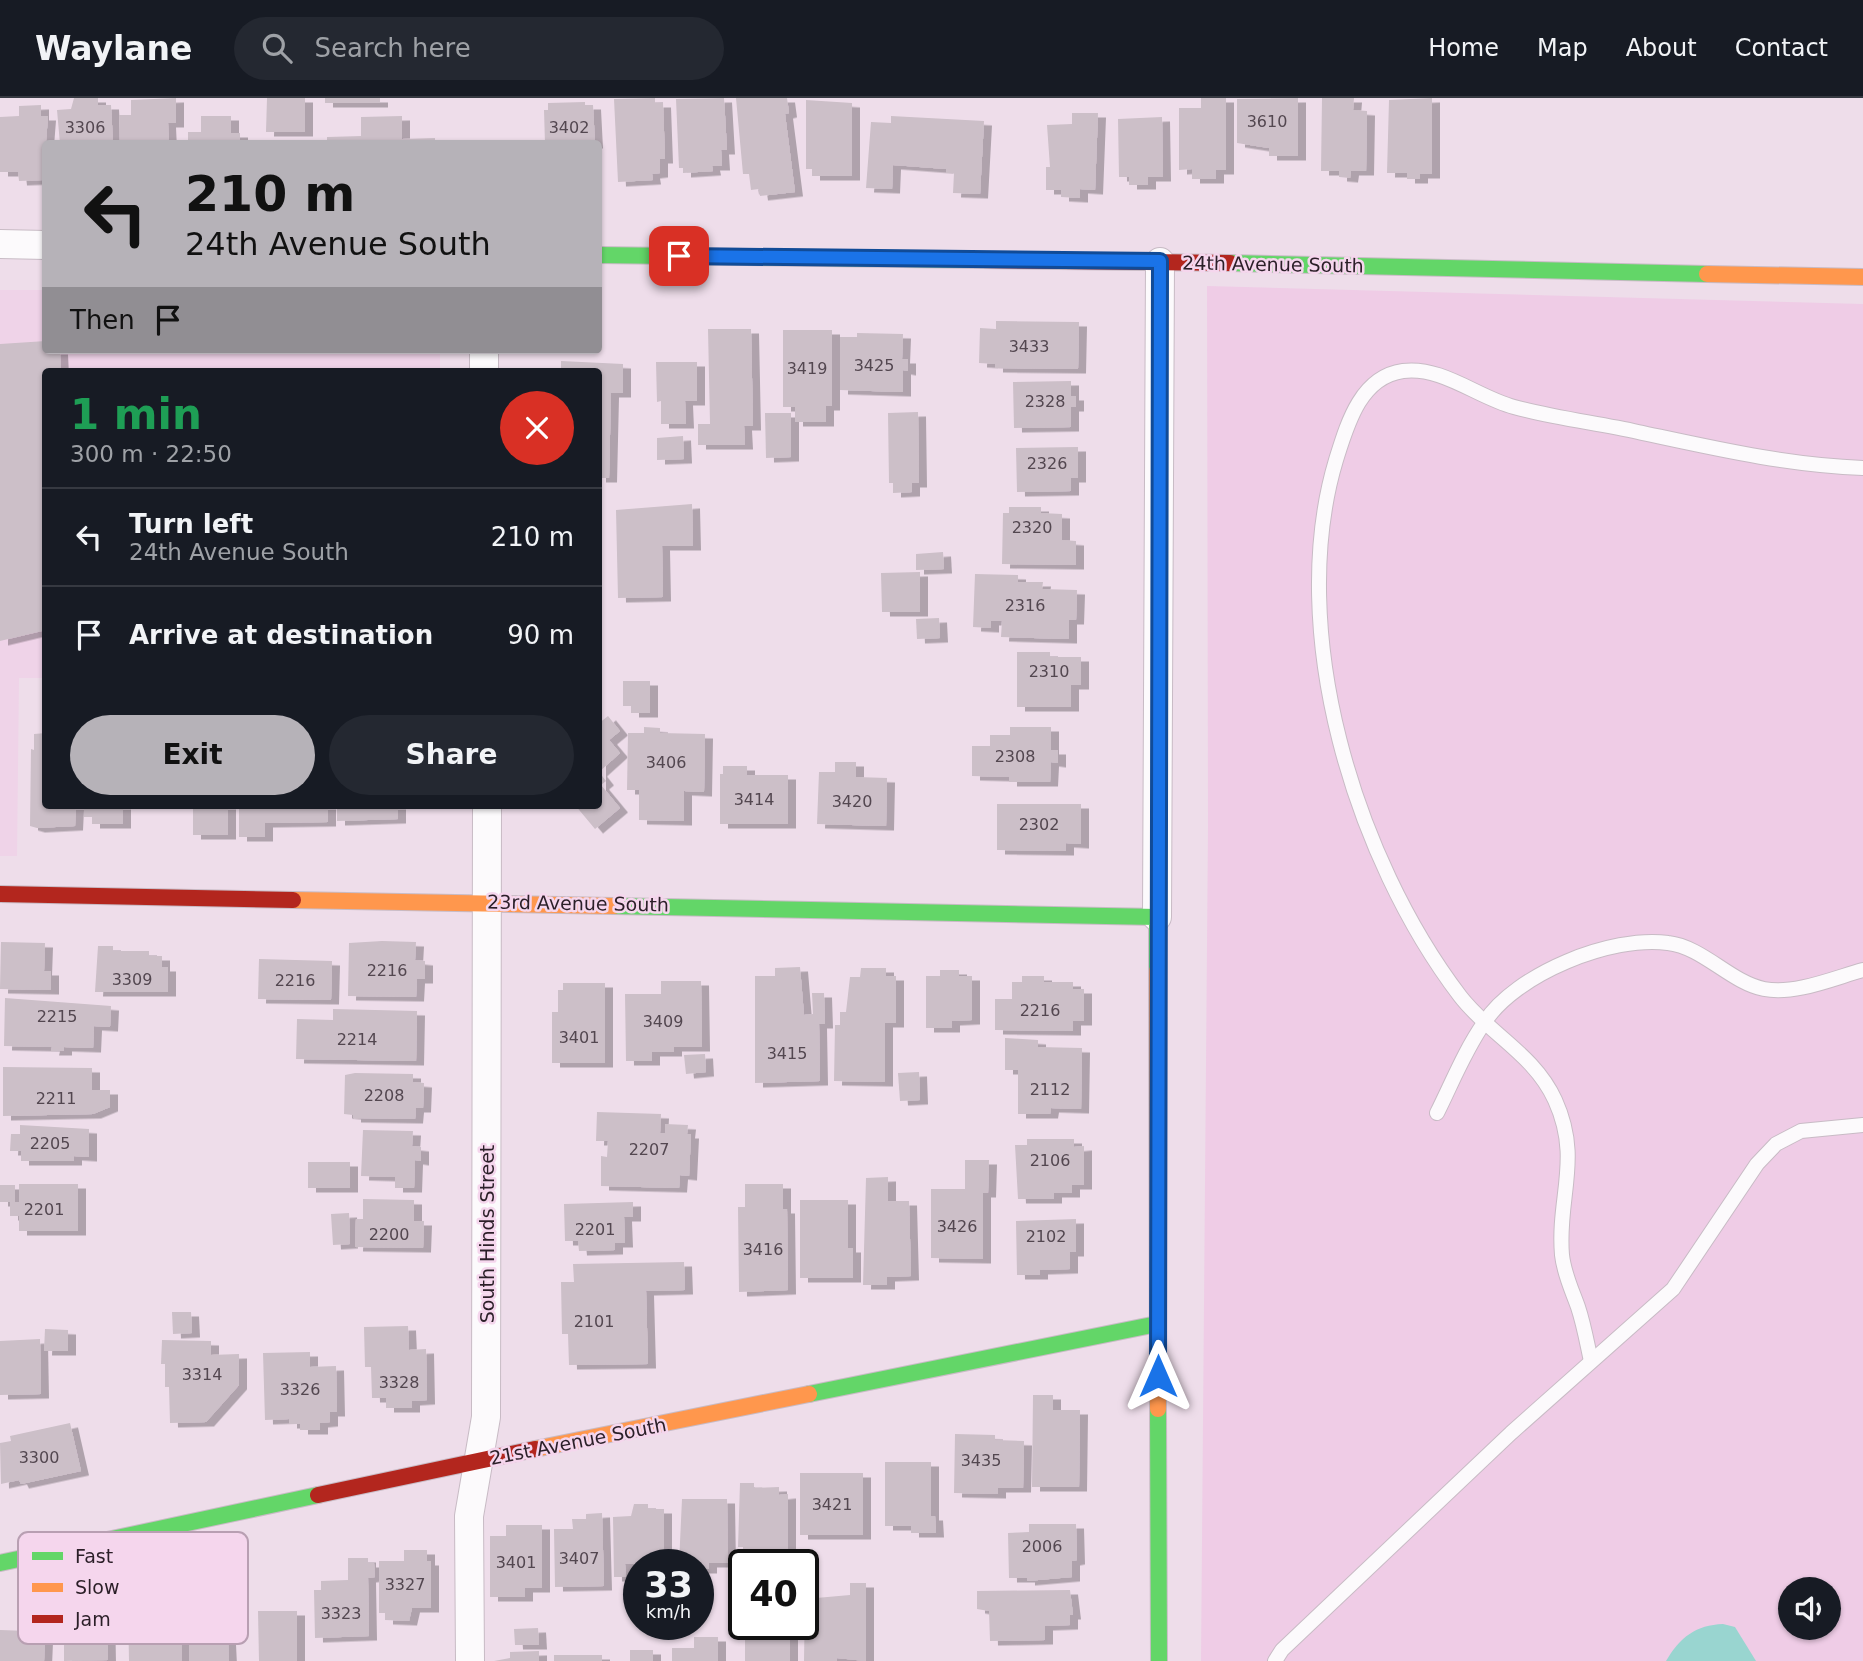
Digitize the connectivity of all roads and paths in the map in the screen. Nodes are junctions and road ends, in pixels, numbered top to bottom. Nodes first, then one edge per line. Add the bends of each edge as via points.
1 (0, 244) edge
2 (42, 245) edge
3 (602, 255) edge
4 (1160, 261) junction
5 (1863, 276) edge
6 (1863, 468) edge
7 (487, 809) edge
8 (0, 894) edge
9 (488, 901) junction
10 (1157, 917) junction
11 (1863, 970) edge
12 (1485, 1021) junction
13 (1437, 1112) dead end
14 (1863, 1125) edge
15 (1157, 1325) junction
16 (1591, 1361) junction
17 (480, 1460) junction
18 (144, 1532) edge
19 (18, 1559) edge
20 (0, 1563) edge
21 (470, 1661) edge
22 (1159, 1661) edge
23 (1275, 1661) edge

1 - 2 street
3 - 4 street, 24th Avenue South
4 - 5 street, 24th Avenue South
4 - 10 street
6 - 12 lane via 1786,462 1692,446 1513,407 1419,371 1385,376 1359,399 1326,493 1318,555 1328,685 1340,749 1399,893 1437,962
7 - 9 street, South Hinds Street
8 - 9 street, 23rd Avenue South
9 - 10 street, 23rd Avenue South
9 - 17 street, South Hinds Street via 486,1417
10 - 15 street
11 - 12 lane via 1788,989 1763,989 1670,943 1630,943 1576,959 1521,984
12 - 13 lane
12 - 16 lane via 1536,1068 1568,1133 1562,1254
14 - 16 lane via 1801,1131 1776,1144 1757,1164 1673,1289
15 - 17 street, 21st Avenue South
15 - 22 street
16 - 23 lane
17 - 18 street, 21st Avenue South
17 - 21 street, South Hinds Street via 469,1516
19 - 20 street, 21st Avenue South

